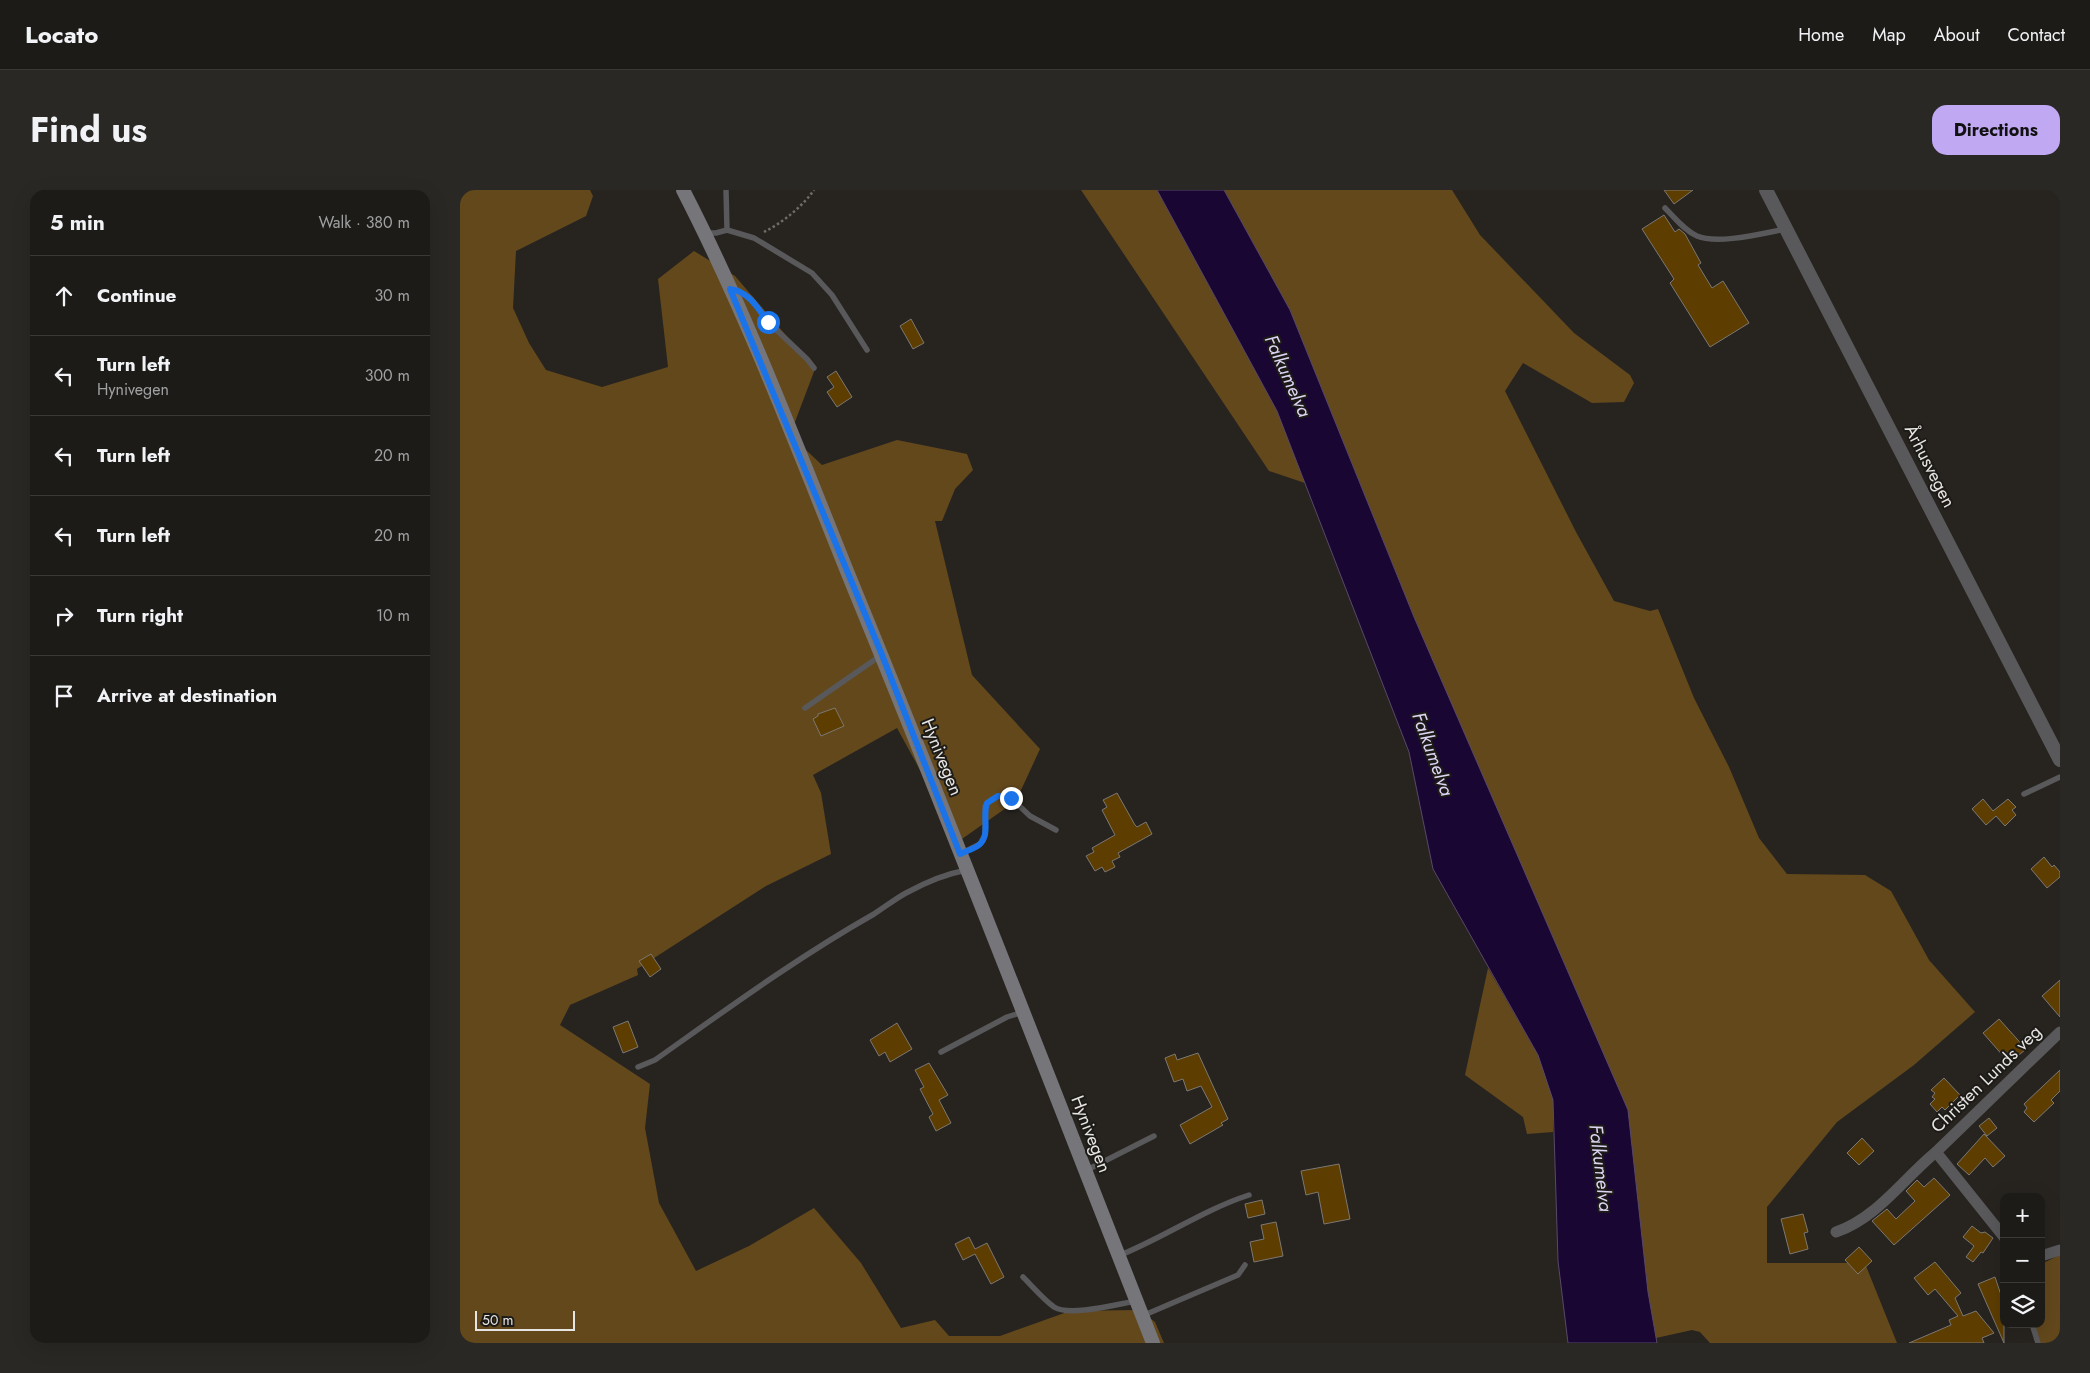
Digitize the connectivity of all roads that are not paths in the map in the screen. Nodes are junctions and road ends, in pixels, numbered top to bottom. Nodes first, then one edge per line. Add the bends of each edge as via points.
1 (683, 190) edge
2 (726, 190) edge
3 (1766, 190) edge
4 (1665, 208) dead end
5 (1786, 229) junction
6 (727, 230) junction
7 (705, 233) junction
8 (730, 289) junction
9 (867, 350) dead end
10 (814, 368) dead end
11 (882, 655) junction
12 (805, 708) dead end
13 (2060, 760) edge
14 (2060, 777) edge
15 (2024, 794) dead end
16 (1056, 830) dead end
17 (960, 854) junction
18 (967, 870) junction
19 (1023, 1012) junction
20 (2060, 1032) edge
21 (942, 1052) dead end
22 (638, 1067) dead end
23 (1154, 1136) dead end
24 (1936, 1152) junction
25 (1085, 1171) junction
26 (1249, 1195) dead end
27 (1836, 1232) dead end
28 (2000, 1232) edge
29 (2060, 1250) edge
30 (2045, 1255) edge
31 (1118, 1256) junction
32 (1245, 1265) dead end
33 (1023, 1277) dead end
34 (1136, 1302) junction
35 (1142, 1316) junction
36 (2033, 1328) edge
37 (1153, 1343) edge
38 (2038, 1343) edge

1 - 7 main road, Hynivegen
2 - 6 lane
3 - 5 street, Århusvegen
4 - 5 lane via 1688,230 1710,239
5 - 13 street, Århusvegen
6 - 7 lane
6 - 9 lane via 754,238 777,250 817,278 845,313
7 - 8 main road, Hynivegen
8 - 10 lane via 738,290 751,299 768,322
8 - 11 main road, Hynivegen
11 - 12 lane
11 - 17 main road, Hynivegen
14 - 15 lane
16 - 17 lane via 1030,816 1011,798 998,796 986,806 985,835 980,844
17 - 18 main road, Hynivegen
18 - 19 main road, Hynivegen
18 - 22 lane via 946,874 906,893 849,927 655,1060
19 - 21 lane via 1007,1017
19 - 25 main road, Hynivegen
20 - 24 street, Christen Lunds veg
23 - 25 lane
24 - 27 street, Christen Lunds veg via 1871,1213
24 - 28 street, Christen Lunds veg
25 - 31 main road, Hynivegen
26 - 31 lane via 1230,1201
29 - 30 street
31 - 34 main road, Hynivegen
32 - 35 lane via 1238,1275
33 - 34 lane via 1061,1310
34 - 35 main road, Hynivegen
35 - 37 main road, Hynivegen
36 - 38 lane

